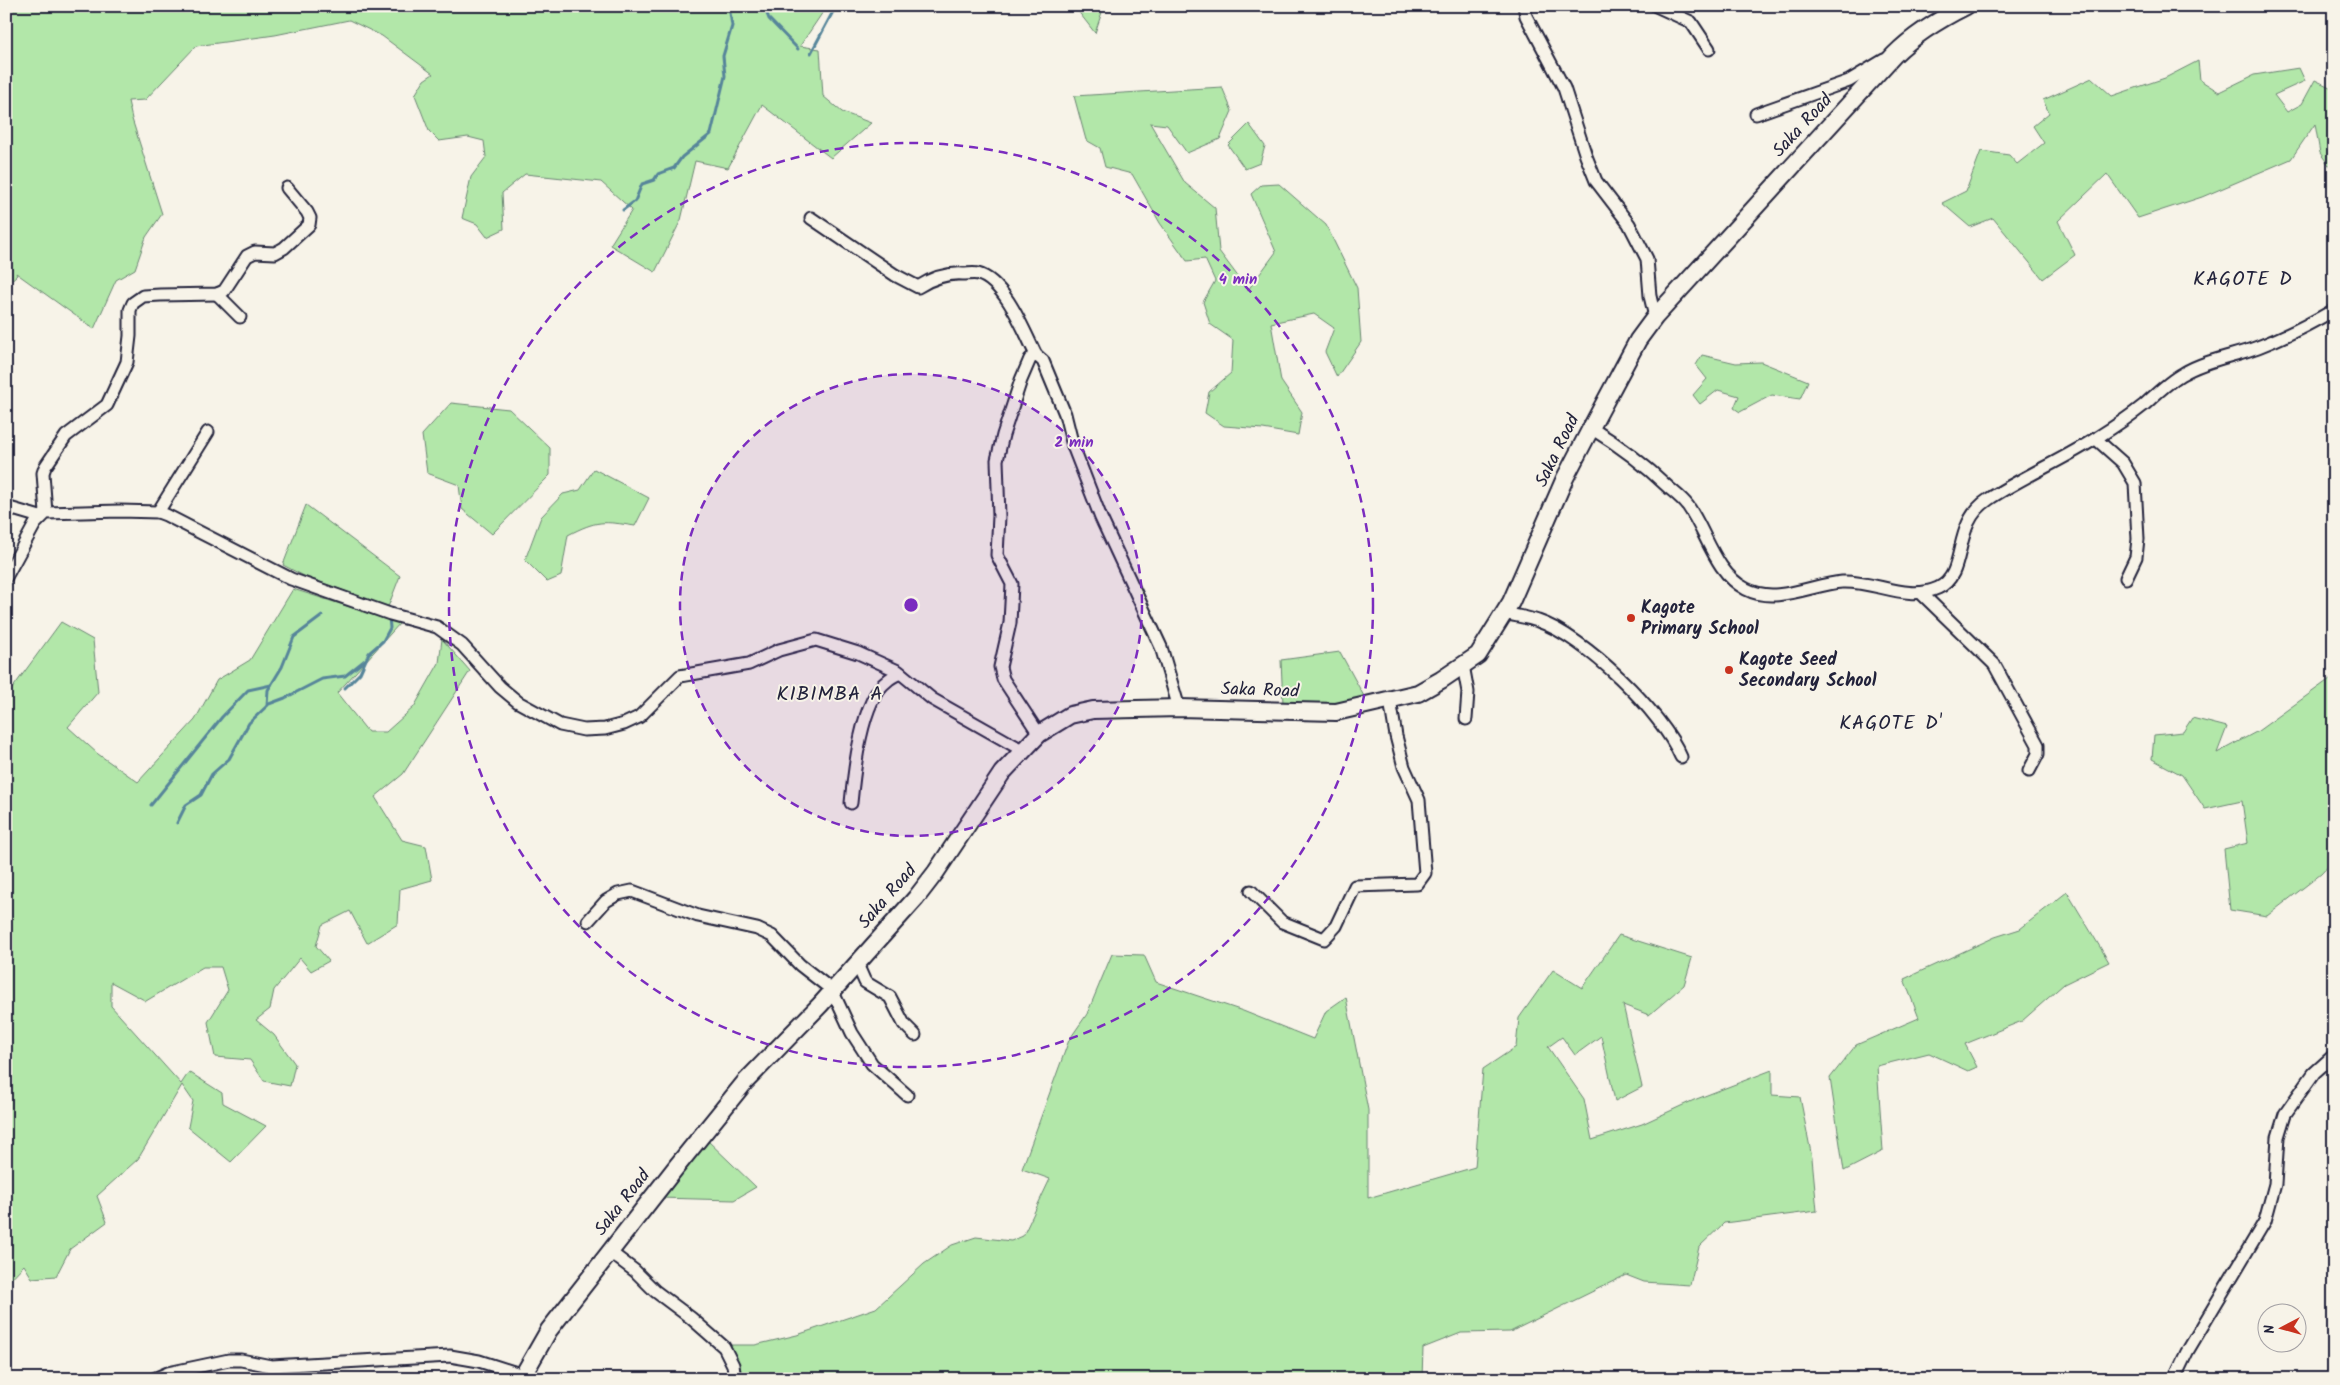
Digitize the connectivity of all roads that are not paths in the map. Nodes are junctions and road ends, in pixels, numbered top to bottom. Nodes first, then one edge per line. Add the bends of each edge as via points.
1 (1524, 6) edge
2 (1656, 6) edge
3 (1966, 6) edge
4 (1709, 49) dead end
5 (1894, 55) junction
6 (1756, 114) dead end
7 (287, 188) dead end
8 (811, 218) dead end
9 (218, 294) junction
10 (2334, 310) edge
11 (240, 317) dead end
12 (1655, 317) junction
13 (1036, 355) junction
14 (1591, 428) junction
15 (208, 432) dead end
16 (2096, 439) junction
17 (6, 507) edge
18 (158, 512) junction
19 (43, 515) junction
20 (6, 577) edge
21 (2126, 578) dead end
22 (1921, 593) junction
23 (1504, 613) junction
24 (1463, 666) junction
25 (900, 673) junction
26 (1390, 700) junction
27 (1179, 708) junction
28 (1466, 719) dead end
29 (1039, 734) junction
30 (1022, 750) junction
31 (1681, 757) dead end
32 (2028, 772) dead end
33 (851, 802) dead end
34 (1251, 891) dead end
35 (588, 922) dead end
36 (857, 964) junction
37 (832, 990) junction
38 (915, 1035) dead end
39 (2334, 1056) edge
40 (907, 1095) dead end
41 (610, 1252) junction
42 (522, 1377) edge
43 (154, 1379) edge
44 (735, 1379) edge
45 (2174, 1379) edge

1 - 12 street via 1526,16 1564,88 1596,181 1629,224 1647,259
2 - 4 street via 1691,22
3 - 5 main road, Saka Road via 1930,26
5 - 6 street via 1849,81
5 - 12 main road, Saka Road
7 - 9 street via 307,212 310,218 308,225 275,253 255,252 247,256 224,291
8 - 13 street via 895,275 918,286 953,273 979,274 1007,298
9 - 11 street
9 - 19 street via 143,296 132,303 127,362 107,405 66,436 45,467
10 - 16 street via 2294,332 2184,373
12 - 14 main road, Saka Road via 1638,340
13 - 27 street via 1043,361 1065,414 1073,446 1101,518 1161,647
13 - 29 street via 1030,359 1021,380 997,460 997,555 1012,584 1010,622 1000,667 1003,679
14 - 22 street via 1623,447 1688,505 1707,543 1728,574 1746,589 1764,594 1800,592 1840,582 1855,582
14 - 23 main road, Saka Road
15 - 18 street
16 - 21 street via 2123,463 2135,483 2138,539 2136,557
16 - 22 street via 1980,506 1966,525 1953,575 1938,588
17 - 19 street
18 - 19 street
18 - 25 street via 291,579 437,627 462,645 518,702 560,725 584,730 624,724 638,717 680,676 749,664 779,650 816,640
19 - 20 street
22 - 32 street via 1994,664 2038,745 2038,754
23 - 24 main road, Saka Road via 1482,650
23 - 31 street via 1539,621 1579,644 1651,710 1674,741
24 - 26 main road, Saka Road via 1418,693
24 - 28 street via 1468,692
25 - 30 street via 932,699
25 - 33 street via 885,681 868,714 858,746
26 - 27 main road, Saka Road via 1336,712
26 - 34 street via 1404,766 1419,800 1424,873 1417,884 1355,886 1336,926 1324,939 1282,922
27 - 29 main road, Saka Road via 1093,710 1070,715
29 - 30 main road, Saka Road
30 - 36 main road, Saka Road via 1002,773 936,872
35 - 37 street via 606,901 632,891 698,916 757,929 772,936 800,965
36 - 37 main road, Saka Road
36 - 38 street via 865,982 890,997 904,1024
37 - 40 street via 852,1034 872,1064
37 - 41 main road, Saka Road via 744,1082
39 - 45 street via 2314,1073 2285,1114 2278,1137 2276,1184 2265,1221
41 - 42 main road, Saka Road via 549,1330
41 - 44 street via 724,1347 733,1365
42 - 43 street via 480,1362 450,1356 271,1366 228,1360

